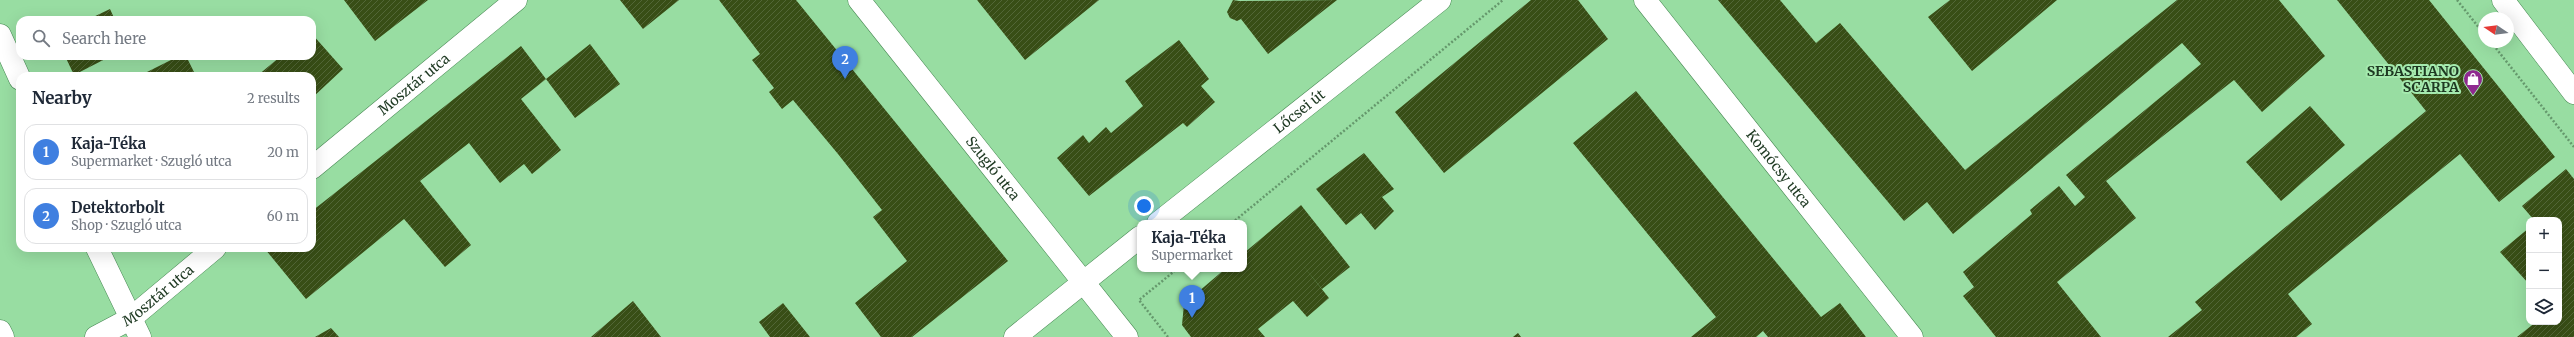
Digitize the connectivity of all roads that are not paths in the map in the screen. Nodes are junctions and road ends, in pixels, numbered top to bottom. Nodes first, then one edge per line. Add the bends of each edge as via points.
1 (516, 0) edge
2 (859, 0) edge
3 (1440, 0) edge
4 (1645, 0) edge
5 (2503, 0) edge
6 (0, 35) edge
7 (17, 72) edge
8 (2574, 93) edge
9 (316, 165) edge
10 (1162, 220) edge
11 (1137, 239) edge
12 (99, 252) edge
13 (211, 252) edge
14 (1083, 282) junction
15 (135, 328) edge
16 (0, 331) edge
17 (3, 337) edge
18 (96, 337) edge
19 (1015, 337) edge
20 (1127, 337) edge
21 (1912, 337) edge

1 - 9 street, Mosztár utca
2 - 14 street, Szugló utca
3 - 10 street, Lőcsei út
4 - 21 street, Komócsy utca
5 - 8 street
6 - 7 street
11 - 14 street
12 - 15 street
13 - 15 street, Mosztár utca
14 - 19 street
14 - 20 street, Szugló utca
15 - 18 street, Mosztár utca
16 - 17 street

